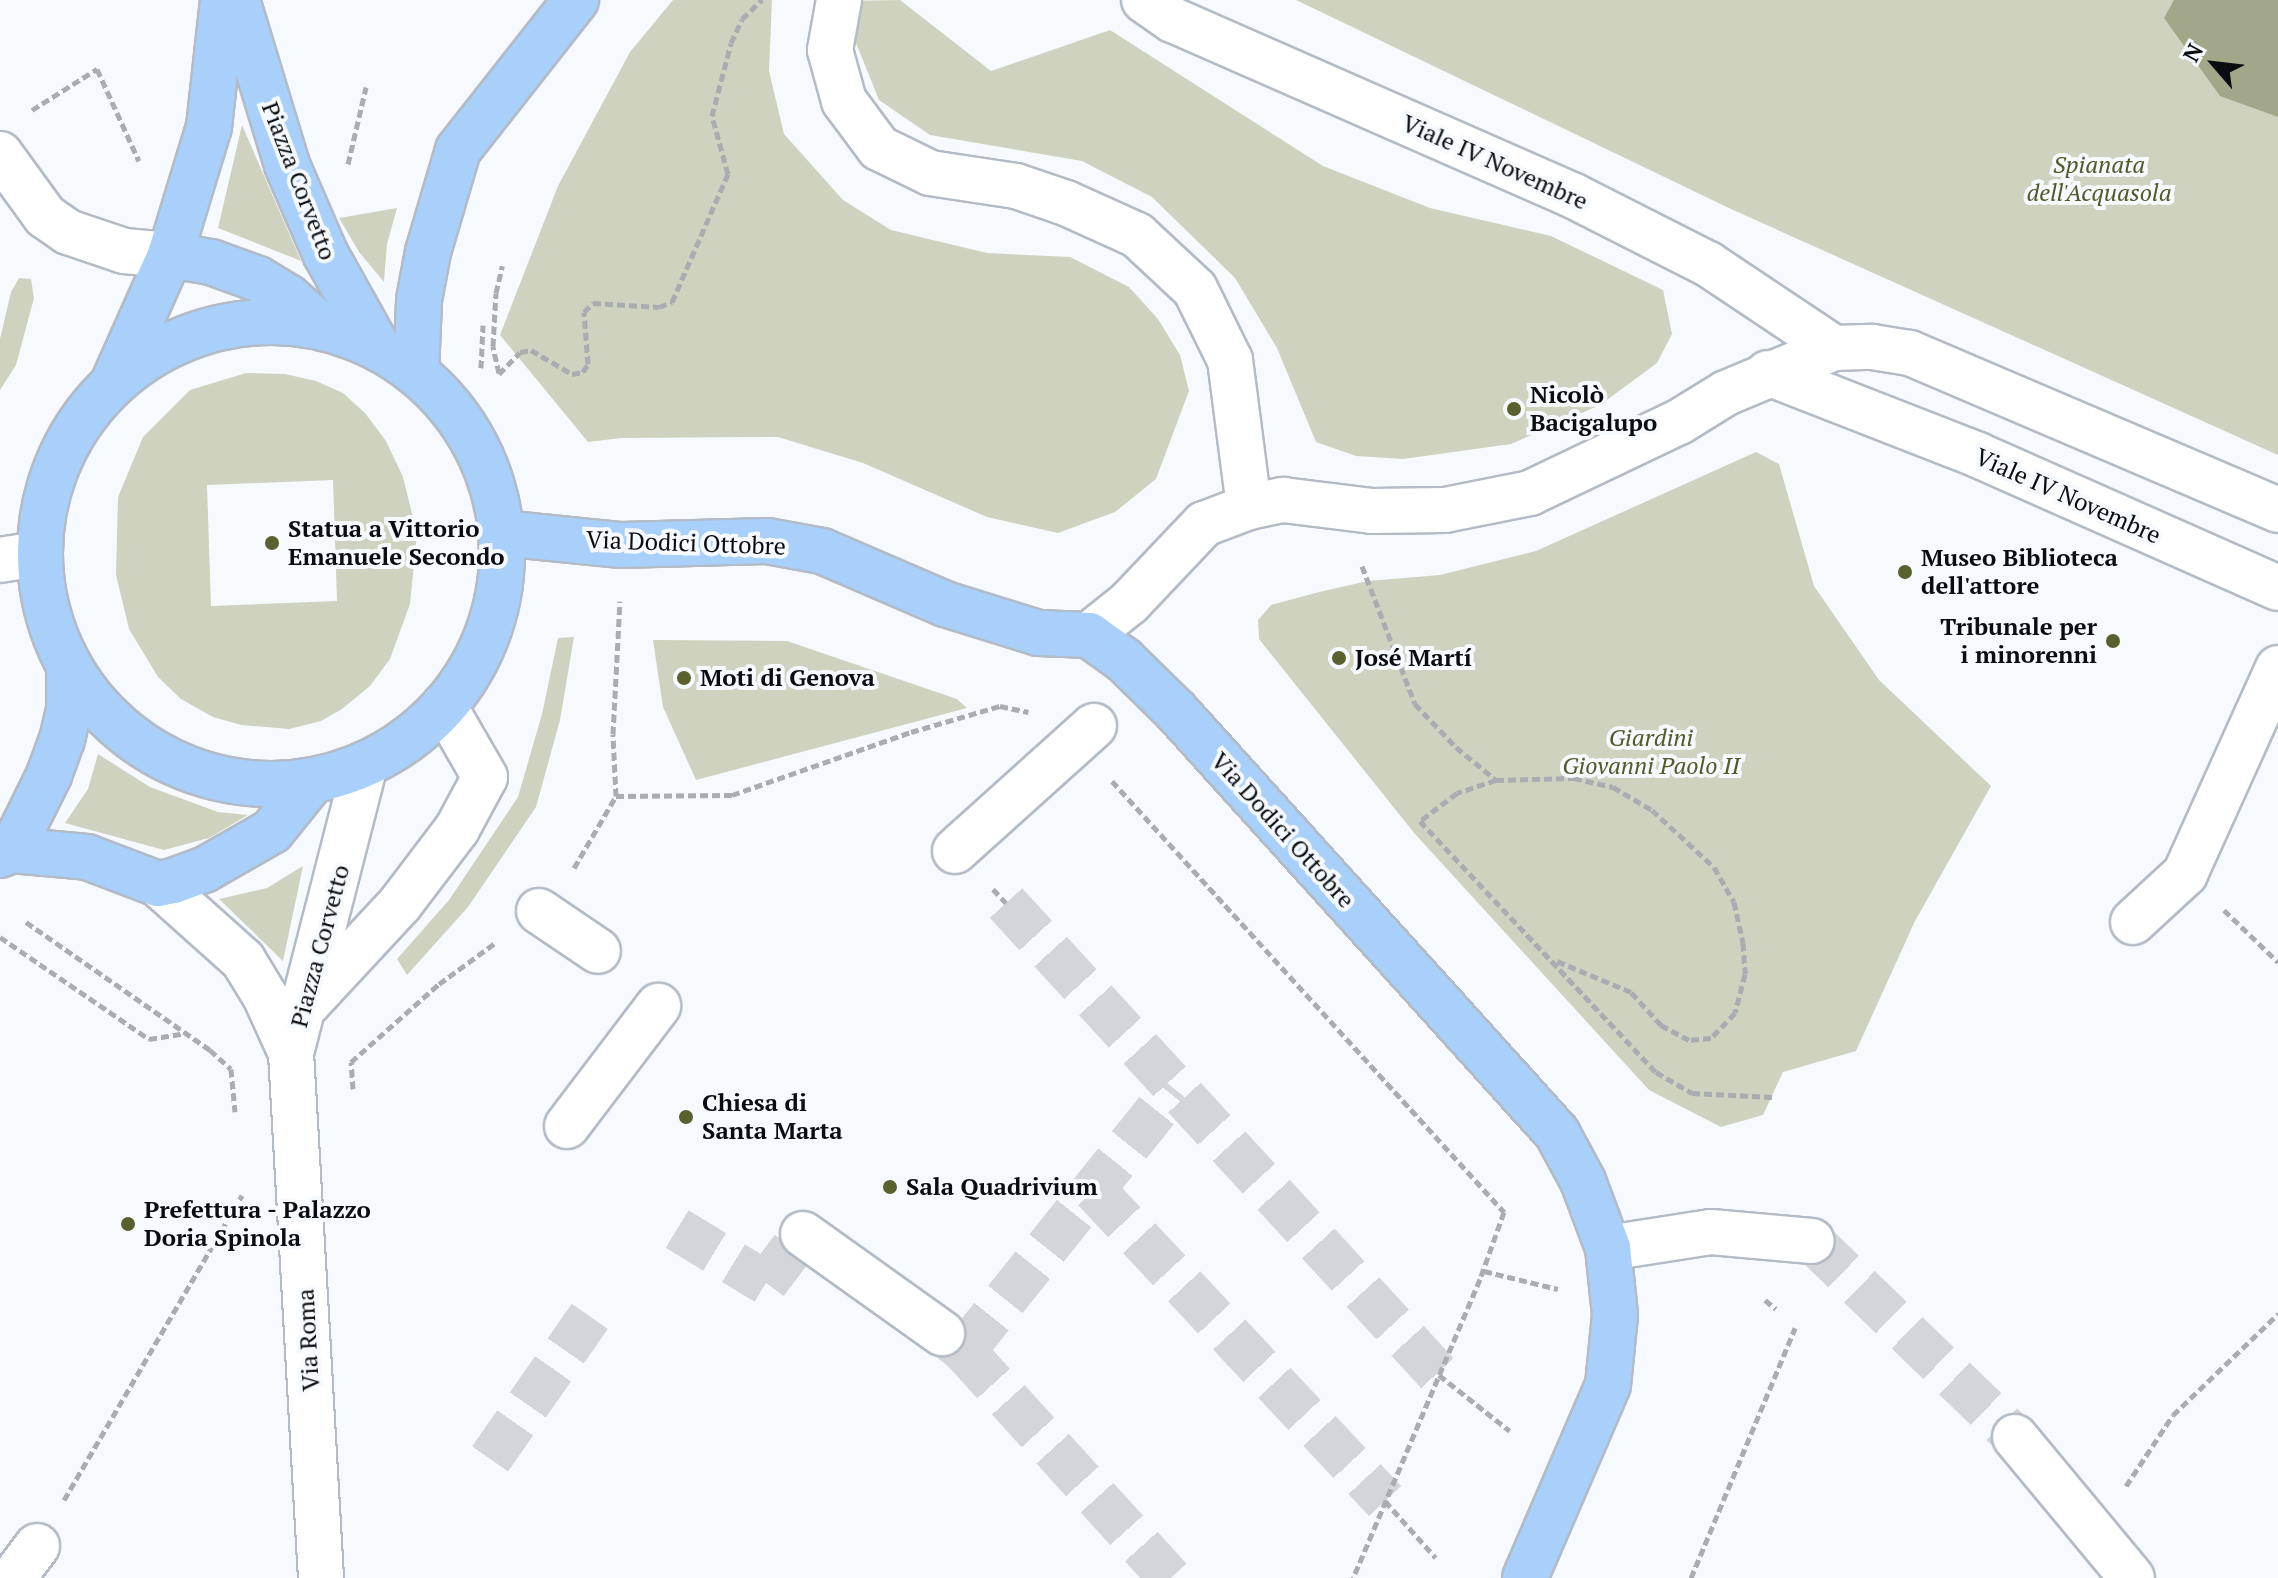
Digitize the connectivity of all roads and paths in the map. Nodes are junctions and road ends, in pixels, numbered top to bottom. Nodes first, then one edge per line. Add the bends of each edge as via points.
1 (576, 0) edge
2 (762, 0) edge
3 (839, 0) edge
4 (1144, 0) edge
5 (230, 5) edge
6 (97, 69) dead end
7 (366, 87) dead end
8 (0, 154) edge
9 (141, 166) dead end
10 (345, 174) dead end
11 (170, 255) junction
12 (502, 266) dead end
13 (483, 325) dead end
14 (323, 328) junction
15 (378, 348) junction
16 (1834, 348) junction
17 (481, 368) dead end
18 (416, 373) junction
19 (1768, 373) junction
20 (113, 384) junction
21 (1249, 507) junction
22 (2278, 510) edge
23 (501, 533) junction
24 (20, 557) edge
25 (1362, 566) dead end
26 (2278, 588) edge
27 (620, 600) dead end
28 (1089, 635) junction
29 (69, 667) junction
30 (2278, 668) edge
31 (444, 706) junction
32 (1000, 706) dead end
33 (1094, 726) dead end
34 (365, 764) junction
35 (1108, 776) dead end
36 (313, 780) junction
37 (1496, 780) junction
38 (616, 796) junction
39 (955, 851) dead end
40 (6, 853) edge
41 (2185, 874) junction
42 (158, 884) junction
43 (539, 911) junction
44 (26, 922) dead end
45 (2133, 922) dead end
46 (0, 937) edge
47 (598, 951) dead end
48 (1553, 960) junction
49 (2278, 962) edge
50 (658, 1006) dead end
51 (304, 1008) junction
52 (188, 1033) junction
53 (291, 1053) junction
54 (353, 1091) dead end
55 (1772, 1097) dead end
56 (567, 1126) dead end
57 (237, 1127) dead end
58 (242, 1195) dead end
59 (803, 1234) dead end
60 (1812, 1241) tunnel mouth
61 (1608, 1248) junction
62 (1484, 1271) junction
63 (1559, 1290) dead end
64 (1765, 1300) dead end
65 (1776, 1309) dead end
66 (2278, 1314) edge
67 (1795, 1328) dead end
68 (942, 1333) tunnel mouth
69 (1439, 1375) junction
70 (1510, 1431) dead end
71 (2015, 1437) tunnel mouth
72 (2125, 1487) dead end
73 (1385, 1501) junction
74 (1436, 1558) dead end
75 (25, 1562) edge
76 (321, 1578) edge
77 (1353, 1578) edge
78 (1525, 1578) edge
79 (1691, 1578) edge
80 (2132, 1578) edge

1 - 18 main road via 458,150 428,252 419,300
2 - 12 path via 742,19 731,43 712,116 728,174 672,302 659,307 593,303 584,312 588,364 583,372 572,374 531,350 520,352 499,374 493,346
3 - 21 street via 830,50 844,101 879,148 930,173 1016,186 1066,203 1137,235 1195,289 1230,360
4 - 16 street, Viale IV Novembre via 1173,20 1588,203 1708,264
5 - 11 main road, Piazza Corvetto via 209,127
5 - 15 main road, Piazza Corvetto via 287,165 326,255
6 - 9 path
7 - 10 path
8 - 11 street via 45,216 68,232 124,251
11 - 14 main road, Piazza Corvetto via 211,262 258,279
11 - 20 main road, Piazza Corvetto
13 - 17 path
14 - 15 main road, Piazza Corvetto
14 - 20 main road, Piazza Corvetto via 287,322 213,329 177,341
15 - 18 main road, Piazza Corvetto
16 - 19 street
16 - 22 street via 1910,353
18 - 23 main road, Piazza Corvetto via 458,417 475,444
19 - 21 street via 1530,493 1445,510 1372,511 1283,500
19 - 26 street, Viale IV Novembre via 1978,455
20 - 24 main road, Piazza Corvetto via 75,432
21 - 28 street via 1204,524 1129,603
23 - 28 main road, Via Dodici Ottobre via 621,545 767,541 822,551 945,604 1038,633
23 - 31 main road, Piazza Corvetto via 502,565 489,629
24 - 29 main road, Piazza Corvetto
25 - 37 path via 1415,704
27 - 38 path via 613,734
28 - 61 main road, Via Dodici Ottobre via 1124,660 1176,711 1557,1133 1583,1181
29 - 36 main road, Piazza Corvetto via 119,729 172,763 252,784
29 - 40 main road, Piazza Corvetto via 69,710 62,740
30 - 41 street
31 - 34 main road, Piazza Corvetto via 398,746
31 - 51 street via 485,777 457,829 400,904
32 - 38 path via 732,795
33 - 39 street
34 - 36 main road, Piazza Corvetto
34 - 51 street, Piazza Corvetto
35 - 62 path via 1504,1212
36 - 42 main road via 272,831 204,870
37 - 48 path via 1457,793 1420,821
37 - 48 path via 1574,778 1613,787 1652,810 1714,867 1734,902 1745,974 1735,1013 1711,1038 1689,1040 1661,1025 1631,992
38 - 43 path via 583,857
40 - 42 main road, Piazza Corvetto via 87,857
41 - 45 street
41 - 49 path
42 - 53 street, Piazza Corvetto via 243,960
43 - 47 street
43 - 54 path via 439,984 351,1062
44 - 52 path
46 - 52 path via 149,1039
48 - 55 path via 1656,1072 1692,1093
50 - 56 street
51 - 53 street, Piazza Corvetto
52 - 57 path via 231,1069
53 - 76 street, Via Roma
58 - 75 path
59 - 68 street
60 - 61 street via 1711,1232
61 - 78 main road, Via Dodici Ottobre via 1615,1315 1608,1385
62 - 63 path
62 - 69 path
64 - 65 path
66 - 72 path via 2173,1415
67 - 79 path
69 - 70 path
69 - 73 path
71 - 80 street
73 - 74 path
73 - 77 path

